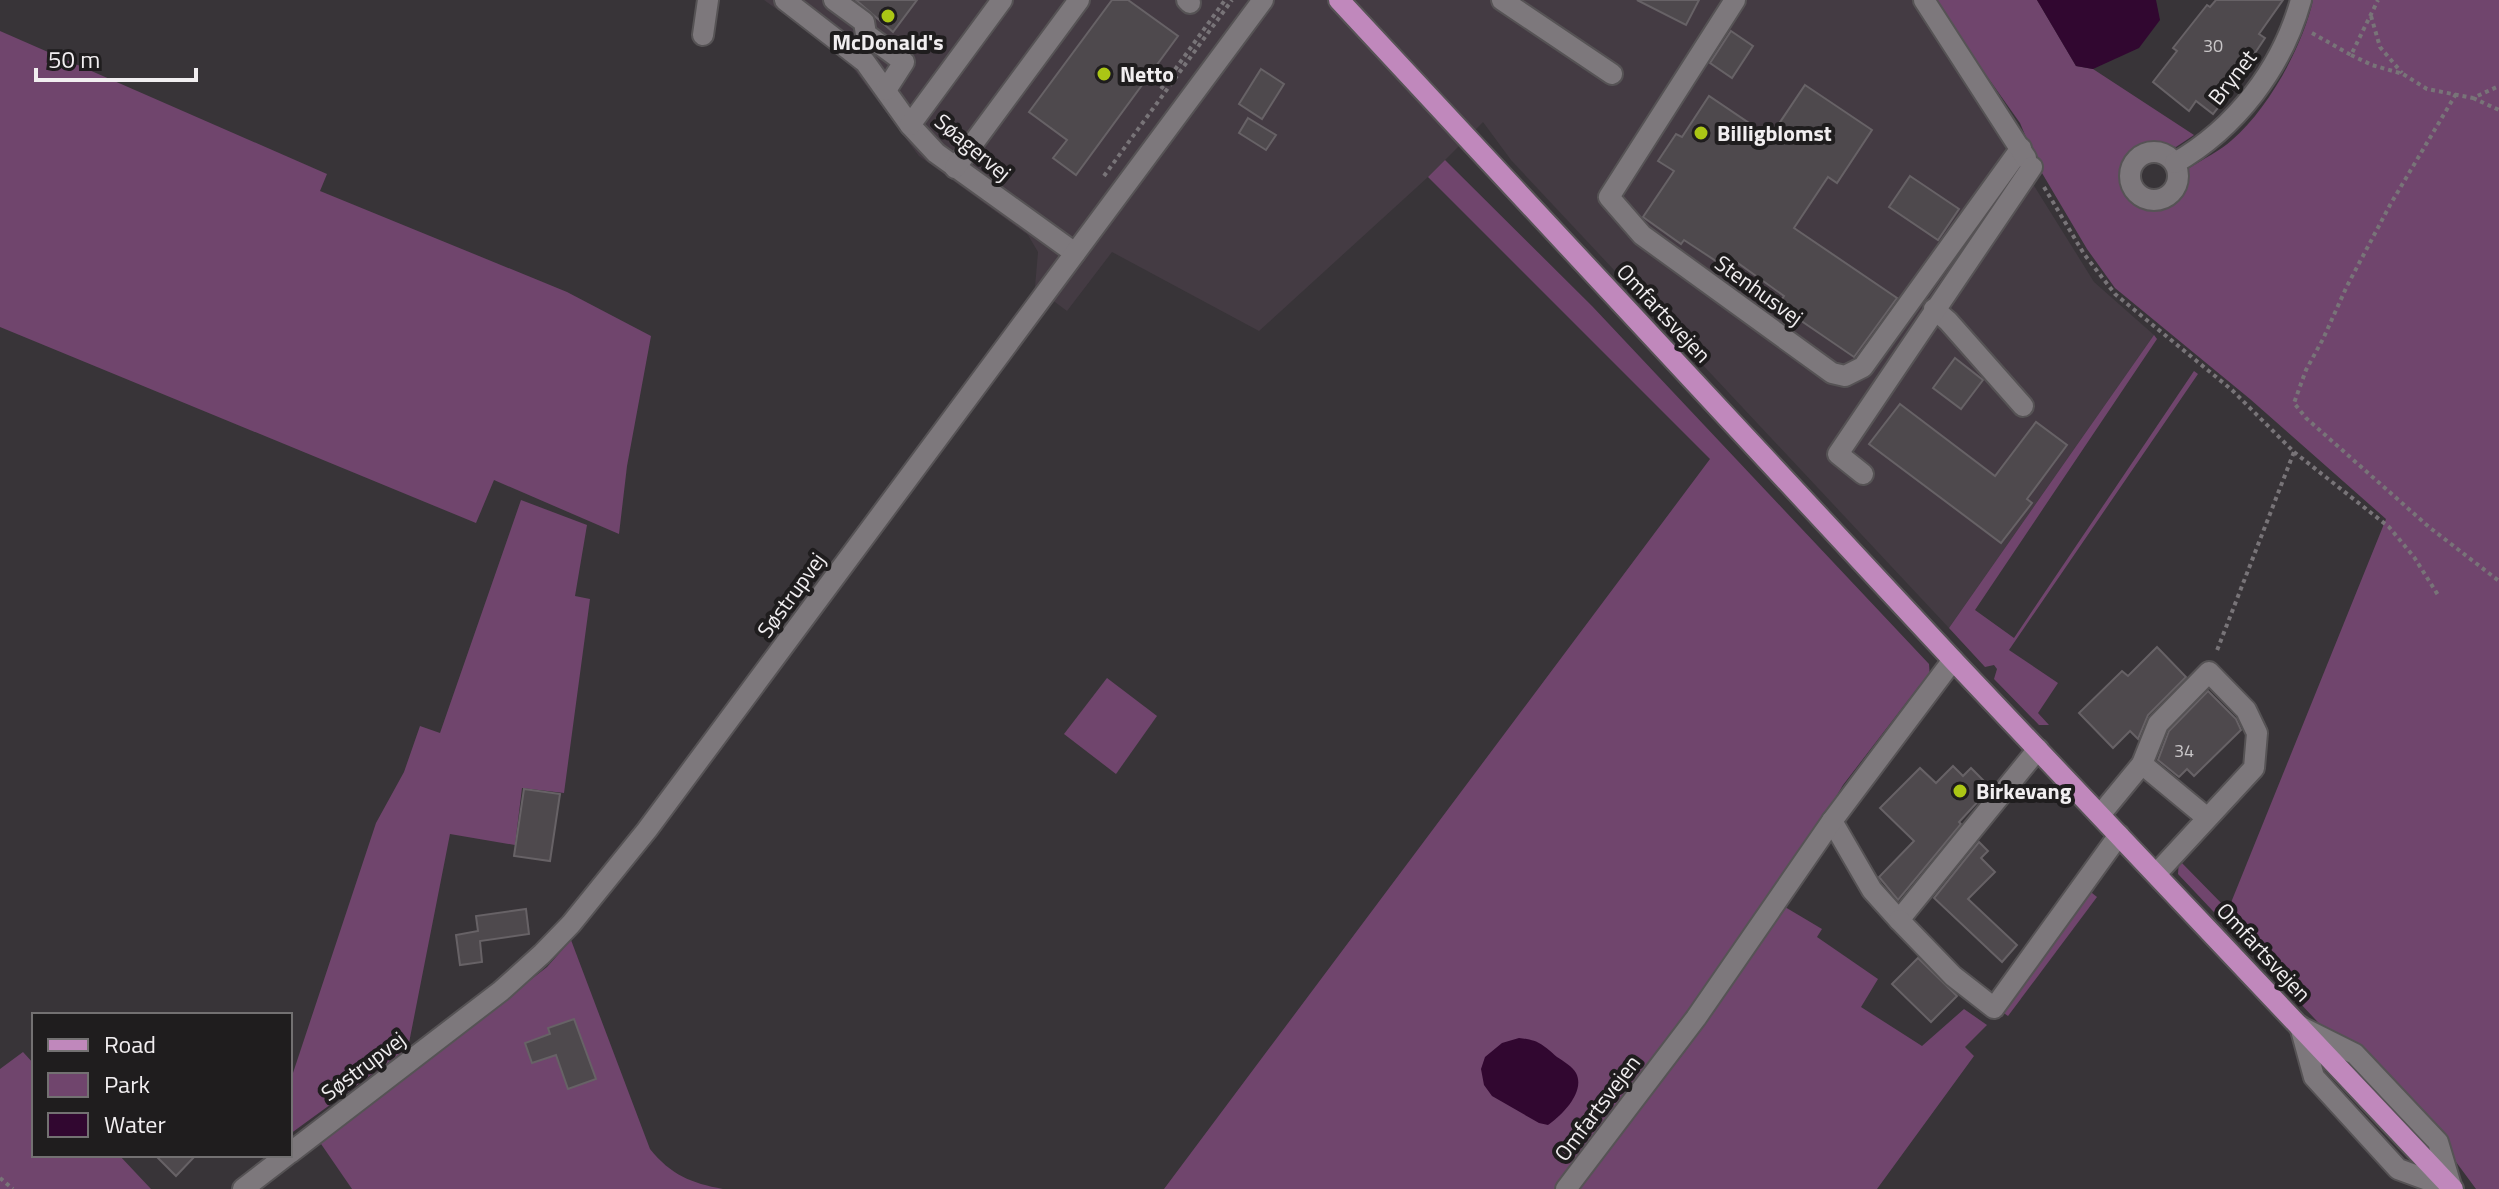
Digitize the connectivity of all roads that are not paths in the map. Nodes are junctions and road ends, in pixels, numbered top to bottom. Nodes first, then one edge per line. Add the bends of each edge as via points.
1 (708, 0) edge
2 (785, 0) edge
3 (834, 0) edge
4 (1079, 0) edge
5 (1263, 0) edge
6 (1339, 0) edge
7 (1502, 0) edge
8 (1735, 0) edge
9 (1924, 0) edge
10 (2301, 0) edge
11 (995, 2) edge
12 (703, 35) dead end
13 (1612, 74) dead end
14 (886, 90) junction
15 (910, 125) junction
16 (2021, 148) junction
17 (2175, 163) dead end
18 (955, 168) junction
19 (1075, 253) junction
20 (1934, 309) junction
21 (2023, 406) dead end
22 (1863, 474) dead end
23 (1953, 660) junction
24 (2038, 749) junction
25 (2142, 764) junction
26 (2100, 815) junction
27 (2206, 817) junction
28 (1832, 821) junction
29 (2119, 835) junction
30 (2157, 873) junction
31 (1899, 920) junction
32 (292, 1151) edge
33 (284, 1157) edge
34 (243, 1189) edge
35 (1566, 1189) edge
36 (2453, 1189) edge

1 - 12 street
2 - 14 street, Søagervej via 865,62
3 - 14 street via 864,22 866,34 904,62
4 - 18 street
5 - 19 street, Søstrupvej
6 - 23 main road, Omfartsvejen
7 - 13 street
8 - 16 street, Stenhusvej via 1609,197 1642,235 1832,373 1845,376 1863,367
9 - 16 street
10 - 17 street, Brynet via 2274,65 2242,109
11 - 15 street
14 - 15 street, Søagervej
15 - 18 street, Søagervej
16 - 20 street via 2034,171
18 - 19 street, Søagervej
19 - 32 street, Søstrupvej via 647,830 571,924 501,991
20 - 21 street
20 - 22 street via 1838,454
23 - 24 main road, Omfartsvejen
23 - 28 street, Omfartsvejen
24 - 26 main road, Omfartsvejen
24 - 31 street
25 - 26 street
25 - 27 street
25 - 27 street via 2158,724 2209,672 2246,710 2257,733 2254,768
26 - 29 main road, Omfartsvejen
27 - 30 street
28 - 31 street via 1872,890
28 - 35 street, Omfartsvejen via 1696,1018
29 - 30 main road, Omfartsvejen
29 - 31 street via 1994,1008 1953,976
30 - 36 main road, Omfartsvejen
33 - 34 street, Søstrupvej

